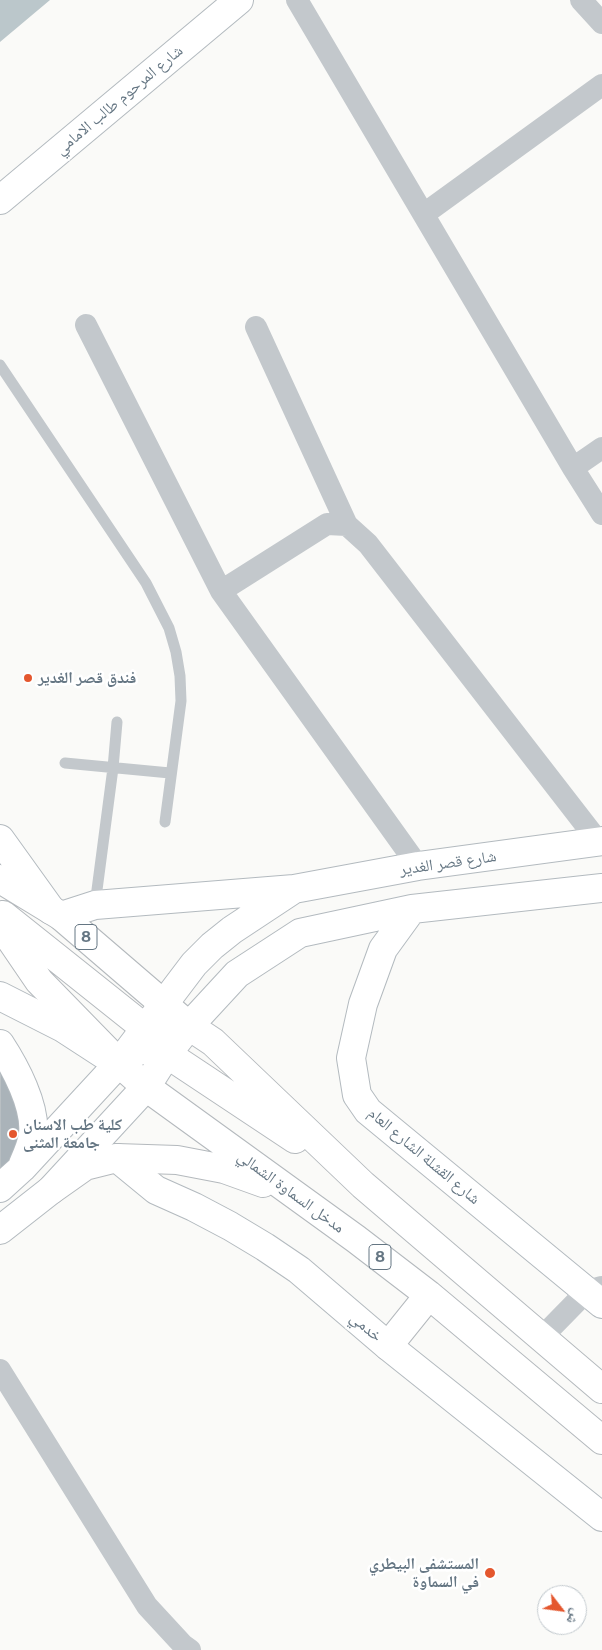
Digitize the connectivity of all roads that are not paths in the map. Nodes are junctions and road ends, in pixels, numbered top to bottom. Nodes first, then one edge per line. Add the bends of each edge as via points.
1 (217, 0) edge
2 (239, 0) edge
3 (297, 0) edge
4 (581, 0) edge
5 (602, 23) edge
6 (602, 85) edge
7 (0, 183) edge
8 (0, 200) edge
9 (424, 214) junction
10 (86, 325) dead end
11 (256, 326) dead end
12 (0, 365) edge
13 (602, 448) edge
14 (573, 468) junction
15 (602, 514) edge
16 (347, 525) junction
17 (221, 591) junction
18 (117, 722) dead end
19 (65, 763) dead end
20 (113, 768) junction
21 (170, 773) junction
22 (165, 822) dead end
23 (0, 839) edge
24 (600, 841) edge
25 (418, 866) junction
26 (0, 879) edge
27 (602, 888) edge
28 (294, 889) junction
29 (95, 905) junction
30 (412, 909) junction
31 (0, 912) edge
32 (56, 913) junction
33 (0, 924) edge
34 (0, 996) edge
35 (164, 1005) junction
36 (189, 1026) junction
37 (146, 1029) junction
38 (0, 1044) edge
39 (167, 1054) junction
40 (119, 1063) junction
41 (146, 1087) junction
42 (117, 1158) junction
43 (22, 1168) junction
44 (363, 1185) junction
45 (0, 1188) edge
46 (51, 1190) junction
47 (0, 1230) edge
48 (356, 1239) junction
49 (597, 1294) edge
50 (429, 1295) junction
51 (542, 1338) junction
52 (388, 1346) junction
53 (0, 1370) edge
54 (602, 1389) edge
55 (602, 1440) edge
56 (602, 1517) edge
57 (190, 1650) edge

1 - 7 main road, شارع المرحوم طالب الامامي
2 - 8 main road, شارع المرحوم طالب الامامي
3 - 9 street
4 - 5 street
6 - 9 street
9 - 14 street
10 - 17 street
11 - 16 street
12 - 21 lane via 146,583 169,628 180,676 181,701
13 - 14 street
14 - 15 street
16 - 17 street via 327,524
16 - 24 street via 368,544
17 - 25 street
18 - 20 lane
19 - 20 lane
20 - 21 lane
20 - 29 lane
21 - 22 lane
23 - 32 main road
24 - 25 main road, شارع قصر الغدير
25 - 28 main road, شارع قصر الغدير
26 - 32 main road, 8
27 - 30 main road
28 - 29 main road, شارع قصر الغدير
28 - 35 main road via 212,946
29 - 32 main road, شارع قصر الغدير
30 - 36 main road via 300,933 238,974
30 - 49 main road, شارع القشلة الشارع العام via 383,949 363,1004 351,1058 357,1095 368,1111
31 - 37 main road
32 - 35 main road, 8
33 - 40 main road, مدخل السماوة الشمالي / 8 via 39,981
34 - 40 main road via 63,1028
35 - 36 main road, 8
35 - 37 main road
36 - 37 main road via 172,1036
36 - 39 main road
36 - 44 main road, 8 via 213,1042
37 - 40 main road
38 - 43 main road via 22,1084 31,1110 33,1134
39 - 40 main road via 156,1050 137,1050
39 - 41 main road
39 - 44 main road
40 - 41 main road, مدخل السماوة الشمالي / 8
40 - 43 main road
41 - 46 main road
41 - 48 main road, مدخل السماوة الشمالي / 8
42 - 46 main road via 85,1166
42 - 48 main road via 177,1160 224,1169 276,1187
42 - 52 main road, خدمي via 156,1190 230,1226 299,1270
43 - 45 main road
44 - 51 main road, 8
46 - 47 main road
48 - 50 main road, مدخل السماوة الشمالي / 8
49 - 51 street
50 - 52 main road
50 - 55 main road, مدخل السماوة الشمالي / 8
51 - 54 main road, 8
52 - 56 main road, خدمي
53 - 57 street via 147,1606

